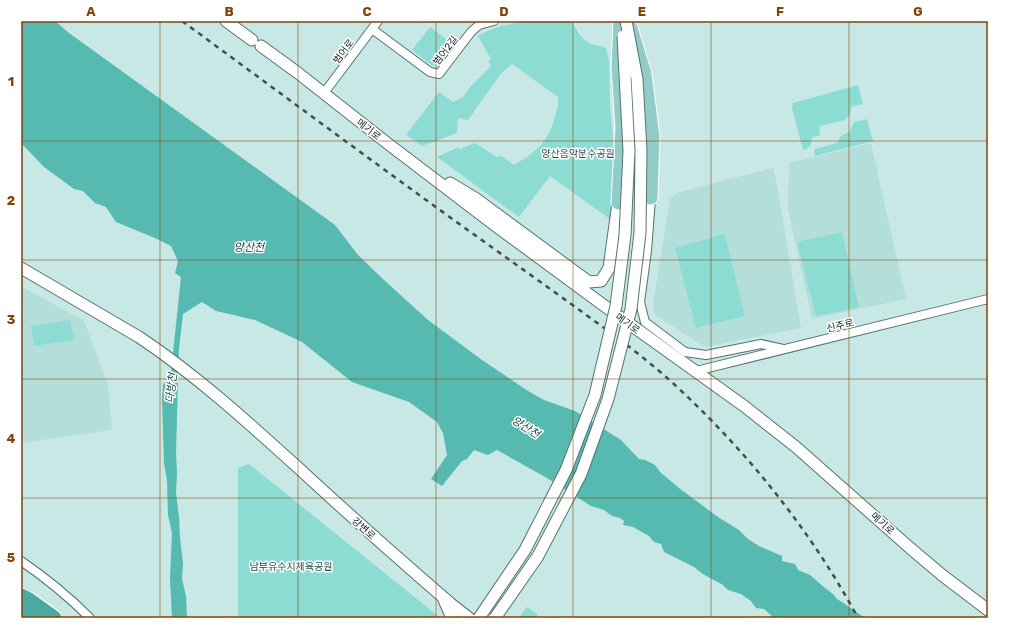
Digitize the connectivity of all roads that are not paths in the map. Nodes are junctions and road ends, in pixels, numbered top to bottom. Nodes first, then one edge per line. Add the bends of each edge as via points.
1 (226, 21) edge
2 (377, 21) edge
3 (494, 21) edge
4 (621, 21) edge
5 (627, 21) edge
6 (372, 29) junction
7 (324, 93) junction
8 (411, 161) junction
9 (651, 198) joint
10 (618, 203) joint
11 (21, 268) edge
12 (988, 299) edge
13 (785, 349) junction
14 (696, 371) junction
15 (21, 561) edge
16 (21, 596) edge
17 (443, 598) junction
18 (21, 609) edge
19 (988, 610) edge
20 (35, 618) edge
21 (54, 618) edge
22 (90, 618) edge
23 (452, 618) edge
24 (469, 618) edge
25 (479, 618) edge
26 (495, 618) edge

1 - 7 street, 메기로
2 - 6 street, 범어로
3 - 6 street, 범어2길 via 479,25 471,32 439,74 430,72
4 - 10 main road via 618,66 622,128
4 - 25 street, bridge via 629,151 625,235 616,306 595,395 566,470 525,550
5 - 9 main road via 645,74 653,137
5 - 26 street, bridge via 637,78 642,150 640,233 631,309 608,399 580,474 538,556
6 - 7 street, 범어로
7 - 8 street, 메기로
8 - 10 street via 475,198 589,282 601,281 610,268
8 - 14 street, 메기로
9 - 13 street via 640,302 645,322 685,352 706,355 760,344
11 - 17 street, 강변로 via 164,354 262,434
12 - 13 street, 신주로
13 - 14 street, 신주로
14 - 19 street, 메기로 via 796,447 942,575
15 - 22 street via 48,580
16 - 21 highway
17 - 23 street
17 - 24 street, 강변로
18 - 20 highway

